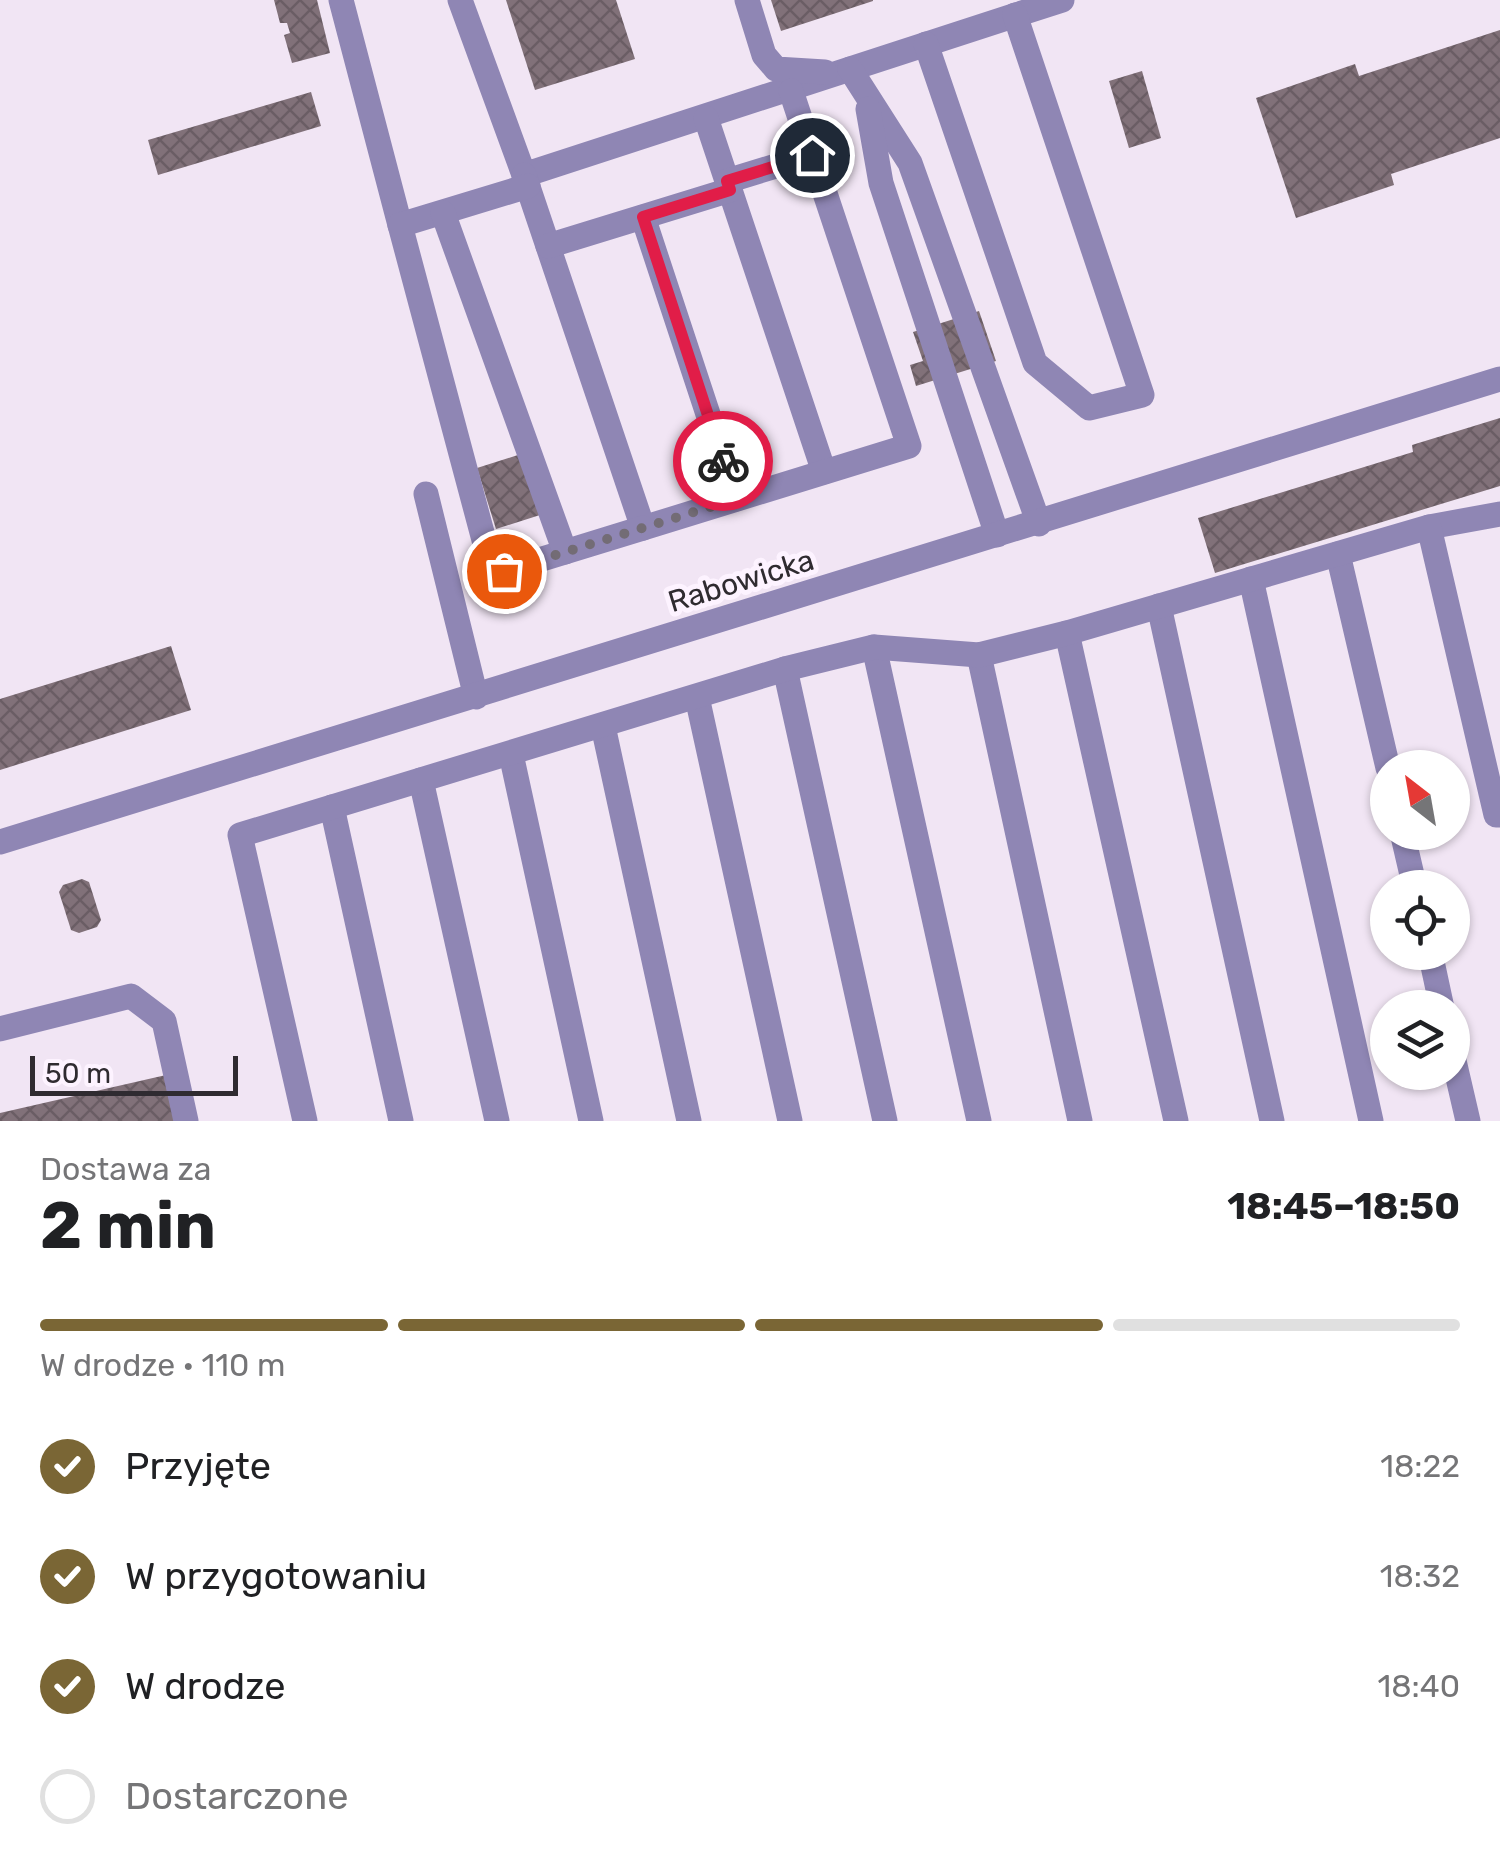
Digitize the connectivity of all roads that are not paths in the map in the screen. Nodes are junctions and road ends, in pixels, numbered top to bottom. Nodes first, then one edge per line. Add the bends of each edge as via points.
1 (341, 0) edge
2 (460, 0) edge
3 (747, 0) edge
4 (1062, 0) edge
5 (1015, 16) junction
6 (926, 44) junction
7 (850, 69) junction
8 (791, 91) junction
9 (866, 99) junction
10 (706, 118) junction
11 (812, 155) junction
12 (526, 181) junction
13 (728, 186) junction
14 (443, 213) junction
15 (643, 217) junction
16 (400, 226) junction
17 (548, 246) junction
18 (1500, 379) edge
19 (824, 472) junction
20 (426, 494) dead end
21 (736, 499) junction
22 (1500, 514) edge
23 (1039, 524) junction
24 (1429, 526) junction
25 (644, 528) junction
26 (998, 535) junction
27 (565, 552) junction
28 (1338, 554) junction
29 (1251, 579) junction
30 (1160, 606) junction
31 (1067, 634) junction
32 (874, 647) junction
33 (978, 655) junction
34 (786, 669) junction
35 (697, 696) junction
36 (476, 697) junction
37 (603, 726) junction
38 (1384, 750) edge
39 (510, 754) junction
40 (421, 780) junction
41 (332, 807) junction
42 (1500, 814) edge
43 (0, 842) edge
44 (0, 1029) edge
45 (1461, 1090) edge
46 (186, 1121) edge
47 (304, 1121) edge
48 (401, 1121) edge
49 (496, 1121) edge
50 (591, 1121) edge
51 (689, 1121) edge
52 (790, 1121) edge
53 (885, 1121) edge
54 (979, 1121) edge
55 (1080, 1121) edge
56 (1176, 1121) edge
57 (1272, 1121) edge
58 (1370, 1121) edge
59 (1468, 1121) edge

1 - 16 street
2 - 12 street
3 - 7 street via 764,55 776,69
4 - 5 street
5 - 6 street
5 - 6 street via 1142,395 1089,408 1035,363
6 - 7 street
7 - 8 street
7 - 9 street
8 - 10 street
8 - 11 street
9 - 23 street via 910,163
9 - 26 street via 882,183
10 - 12 street
10 - 13 street
11 - 13 street
11 - 19 street via 909,446
12 - 14 street
12 - 17 street
13 - 15 street
13 - 19 street
14 - 16 street
14 - 27 street
15 - 17 street
15 - 21 street
16 - 27 street via 492,570
17 - 25 street
18 - 23 street, Rabowicka
19 - 21 street
20 - 36 street
21 - 25 street
22 - 24 street
23 - 26 street, Rabowicka
24 - 28 street
24 - 42 street
25 - 27 street
26 - 36 street, Rabowicka
28 - 29 street
28 - 38 street
29 - 30 street
29 - 58 street
30 - 31 street
30 - 57 street
31 - 33 street
31 - 56 street
32 - 33 street
32 - 34 street
32 - 54 street
33 - 55 street
34 - 35 street
34 - 53 street
35 - 37 street
35 - 52 street
36 - 43 street, Rabowicka
37 - 39 street
37 - 51 street
39 - 40 street
39 - 50 street
40 - 41 street
40 - 49 street
41 - 47 street via 240,834
41 - 48 street
44 - 46 street via 130,996 164,1021
45 - 59 street

